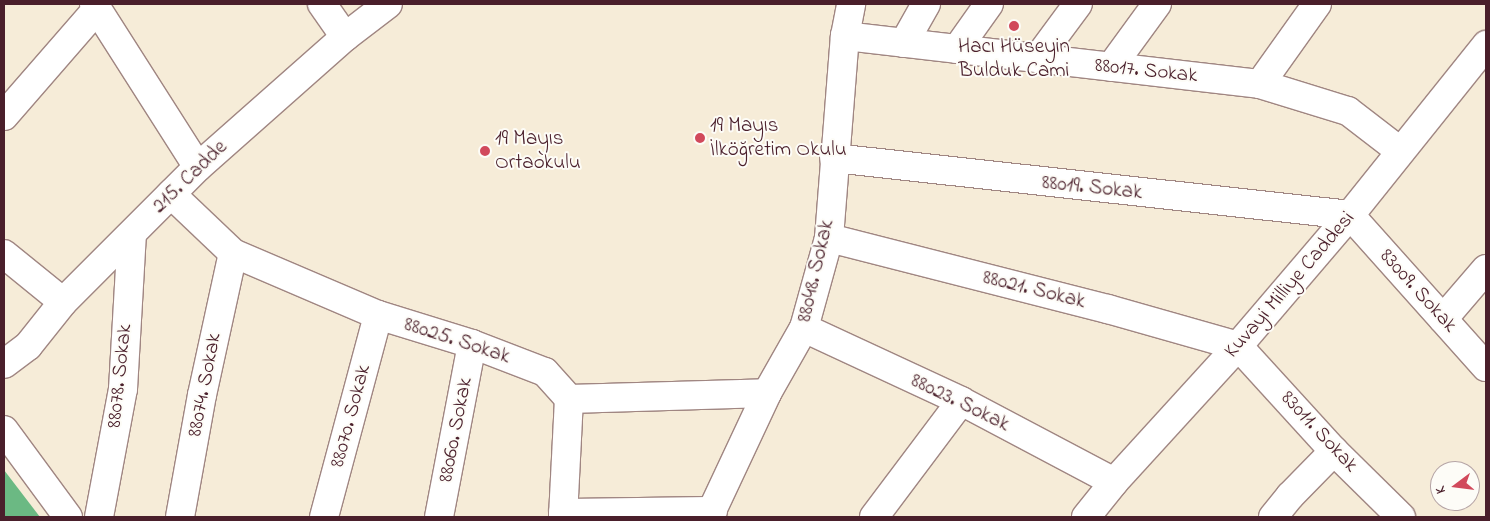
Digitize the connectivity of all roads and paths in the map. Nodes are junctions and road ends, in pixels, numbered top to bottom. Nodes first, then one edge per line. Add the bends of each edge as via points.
1 (322, 4) edge
2 (388, 4) edge
3 (852, 4) edge
4 (926, 4) edge
5 (990, 4) edge
6 (1078, 4) edge
7 (1157, 4) edge
8 (1317, 4) edge
9 (96, 6) edge
10 (846, 36) junction
11 (345, 37) junction
12 (904, 43) junction
13 (1486, 45) edge
14 (957, 49) junction
15 (1038, 58) junction
16 (1111, 67) junction
17 (1260, 84) junction
18 (4, 116) edge
19 (1400, 151) junction
20 (834, 158) junction
21 (198, 167) junction
22 (171, 194) junction
23 (1350, 215) junction
24 (132, 234) junction
25 (829, 238) junction
26 (232, 253) junction
27 (4, 254) edge
28 (1486, 269) edge
29 (63, 302) junction
30 (378, 316) junction
31 (1443, 319) junction
32 (804, 328) junction
33 (472, 344) junction
34 (1238, 346) junction
35 (4, 364) edge
36 (1486, 367) edge
37 (767, 393) junction
38 (569, 399) junction
39 (961, 401) junction
40 (4, 430) edge
41 (1334, 451) junction
42 (1114, 482) junction
43 (711, 514) edge
44 (563, 515) edge
45 (68, 517) edge
46 (99, 517) edge
47 (180, 517) edge
48 (324, 517) edge
49 (439, 517) edge
50 (874, 517) edge
51 (1086, 517) edge
52 (1273, 517) edge
53 (1401, 517) edge

1 - 11 street
2 - 11 street, 215. Cadde
3 - 10 street, 88048. Sokak
4 - 12 street
5 - 14 street
6 - 15 street
7 - 16 street
8 - 17 street
9 - 18 street
9 - 21 street
10 - 12 street, 88017. Sokak
10 - 20 street, 88048. Sokak
11 - 21 street, 215. Cadde
12 - 14 street, 88017. Sokak
13 - 19 street, Kuvayi Milliye Caddesi
14 - 15 street, 88017. Sokak
15 - 16 street, 88017. Sokak
16 - 17 street, 88017. Sokak
17 - 19 street, 88017. Sokak via 1348,111
19 - 23 street, Kuvayi Milliye Caddesi
20 - 23 street, 88019. Sokak
20 - 25 street, 88048. Sokak
21 - 22 street, 215. Cadde
22 - 24 street, 215. Cadde
22 - 26 street, 88025. Sokak
23 - 31 street, 83009. Sokak
23 - 34 street, Kuvayi Milliye Caddesi
24 - 29 street, 215. Cadde
24 - 46 street, 88078. Sokak via 123,389
25 - 32 street, 88048. Sokak
25 - 34 street, 88021. Sokak via 1108,309
26 - 30 street, 88025. Sokak
26 - 47 street, 88074. Sokak
27 - 29 street
28 - 31 street
29 - 35 street, 215. Cadde via 28,346
30 - 33 street, 88025. Sokak
30 - 48 street, 88070. Sokak
31 - 36 street, 83009. Sokak
32 - 37 street, 88048. Sokak
32 - 39 street, 88023. Sokak
33 - 38 street, 88025. Sokak via 545,372
33 - 49 street, 88060. Sokak
34 - 41 street, 83011. Sokak
34 - 42 street, Kuvayi Milliye Caddesi
37 - 38 street
37 - 43 street, 88048. Sokak
38 - 44 street
39 - 42 street, 88023. Sokak
39 - 50 street
40 - 45 street
41 - 52 street
41 - 53 street, 83011. Sokak
42 - 51 street, Kuvayi Milliye Caddesi
43 - 44 street

